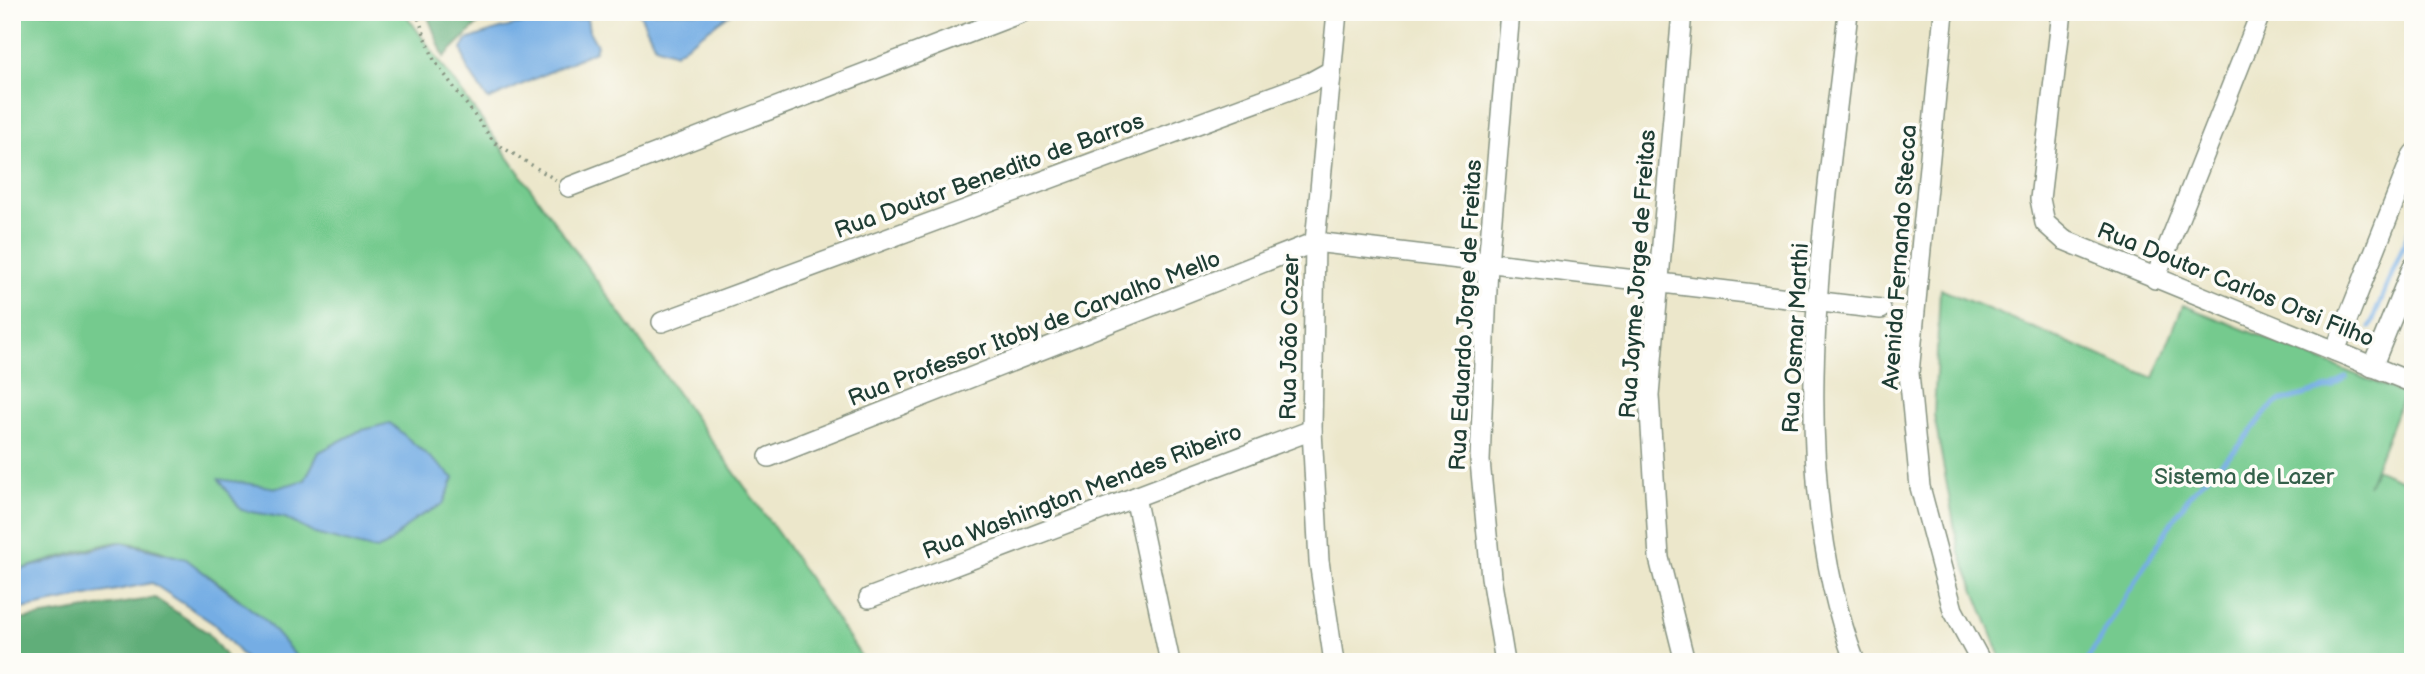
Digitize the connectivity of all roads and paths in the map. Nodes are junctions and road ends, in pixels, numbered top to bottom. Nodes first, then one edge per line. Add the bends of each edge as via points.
1 (416, 12) edge
2 (1023, 12) edge
3 (1337, 12) edge
4 (1510, 12) edge
5 (1682, 12) edge
6 (1848, 12) edge
7 (1944, 12) edge
8 (2062, 12) edge
9 (2261, 12) edge
10 (1331, 71) junction
11 (2413, 154) edge
12 (569, 187) joint
13 (1315, 242) junction
14 (1488, 264) junction
15 (2413, 266) edge
16 (2155, 279) junction
17 (1657, 283) junction
18 (1817, 302) junction
19 (1881, 309) dead end
20 (662, 323) dead end
21 (2335, 351) junction
22 (2372, 367) junction
23 (2413, 383) edge
24 (1312, 430) junction
25 (769, 457) dead end
26 (1135, 497) junction
27 (869, 598) dead end
28 (1167, 661) edge
29 (1334, 662) edge
30 (1505, 662) edge
31 (1685, 662) edge
32 (1855, 662) edge
33 (1981, 662) edge

1 - 12 path via 434,60 494,142
2 - 12 street
3 - 10 street, Rua João Cozer
4 - 14 street, Rua Eduardo Jorge de Freitas
5 - 17 street, Rua Jayme Jorge de Freitas
6 - 18 street, Rua Osmar Marthi
7 - 33 street, Avenida Fernando Stecca via 1909,373 1920,487 1953,610
8 - 16 street, Rua Doutor Carlos Orsi Filho via 2040,199 2045,223 2064,240
9 - 16 street
10 - 13 street, Rua João Cozer
10 - 20 street, Rua Doutor Benedito de Barros
11 - 21 street
13 - 14 street
13 - 24 street, Rua João Cozer
13 - 25 street, Rua Professor Itoby de Carvalho Mello
14 - 17 street
14 - 30 street, Rua Eduardo Jorge de Freitas via 1480,460
15 - 22 street
16 - 21 street, Rua Doutor Carlos Orsi Filho
17 - 18 street
17 - 31 street, Rua Jayme Jorge de Freitas via 1648,395 1659,558
18 - 19 street
18 - 32 street, Rua Osmar Marthi via 1815,444 1826,559
21 - 22 street, Rua Doutor Carlos Orsi Filho
22 - 23 street, Rua Doutor Carlos Orsi Filho
24 - 26 street, Rua Washington Mendes Ribeiro
24 - 29 street, Rua João Cozer via 1319,561
26 - 27 street, Rua Washington Mendes Ribeiro
26 - 28 street

